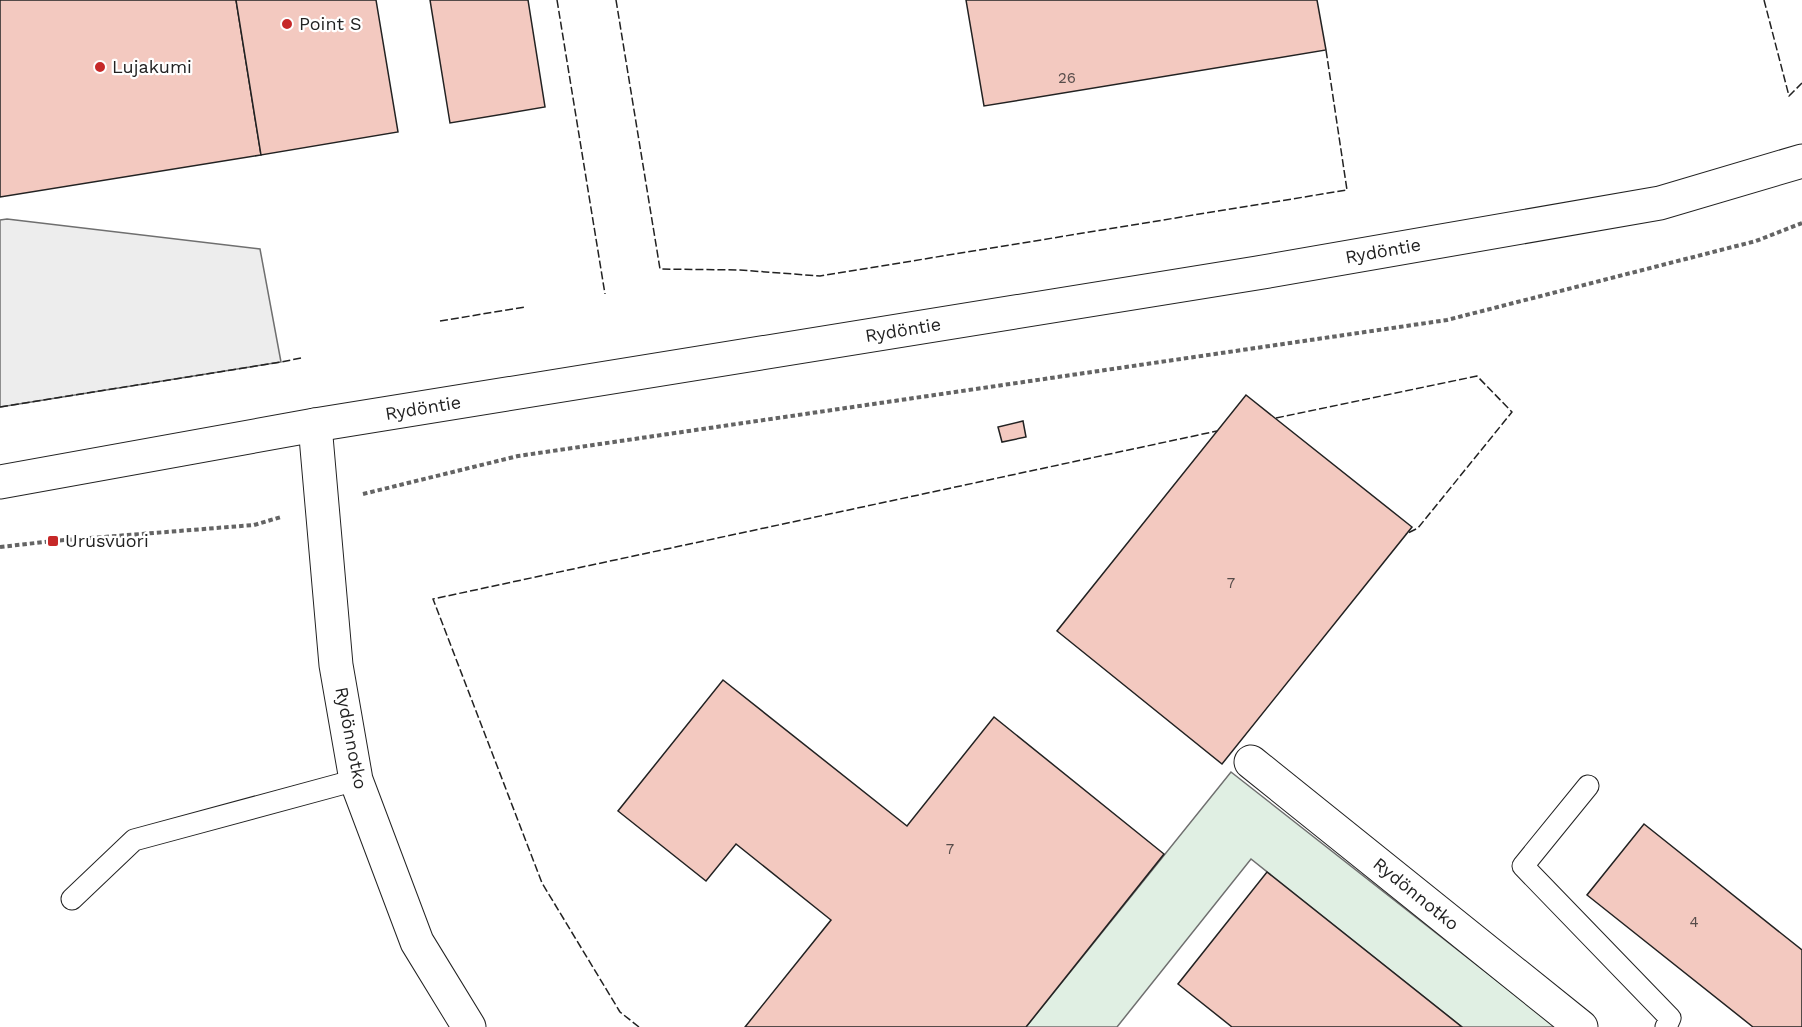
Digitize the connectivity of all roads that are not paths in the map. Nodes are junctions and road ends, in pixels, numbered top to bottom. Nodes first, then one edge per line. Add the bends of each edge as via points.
1 (1802, 161) edge
2 (315, 425) junction
3 (0, 482) edge
4 (1251, 762) dead end
5 (356, 780) junction
6 (1588, 786) dead end
7 (72, 900) dead end
8 (469, 1027) edge
9 (1581, 1027) edge
10 (1666, 1027) edge

1 - 2 street, Rydöntie via 1648,205 1269,271
2 - 3 street, Rydöntie
2 - 5 street, Rydönnotko via 336,664
4 - 9 street, Rydönnotko
5 - 7 lane via 134,840
5 - 8 street, Rydönnotko via 417,942
6 - 10 lane via 1523,867 1670,1018

